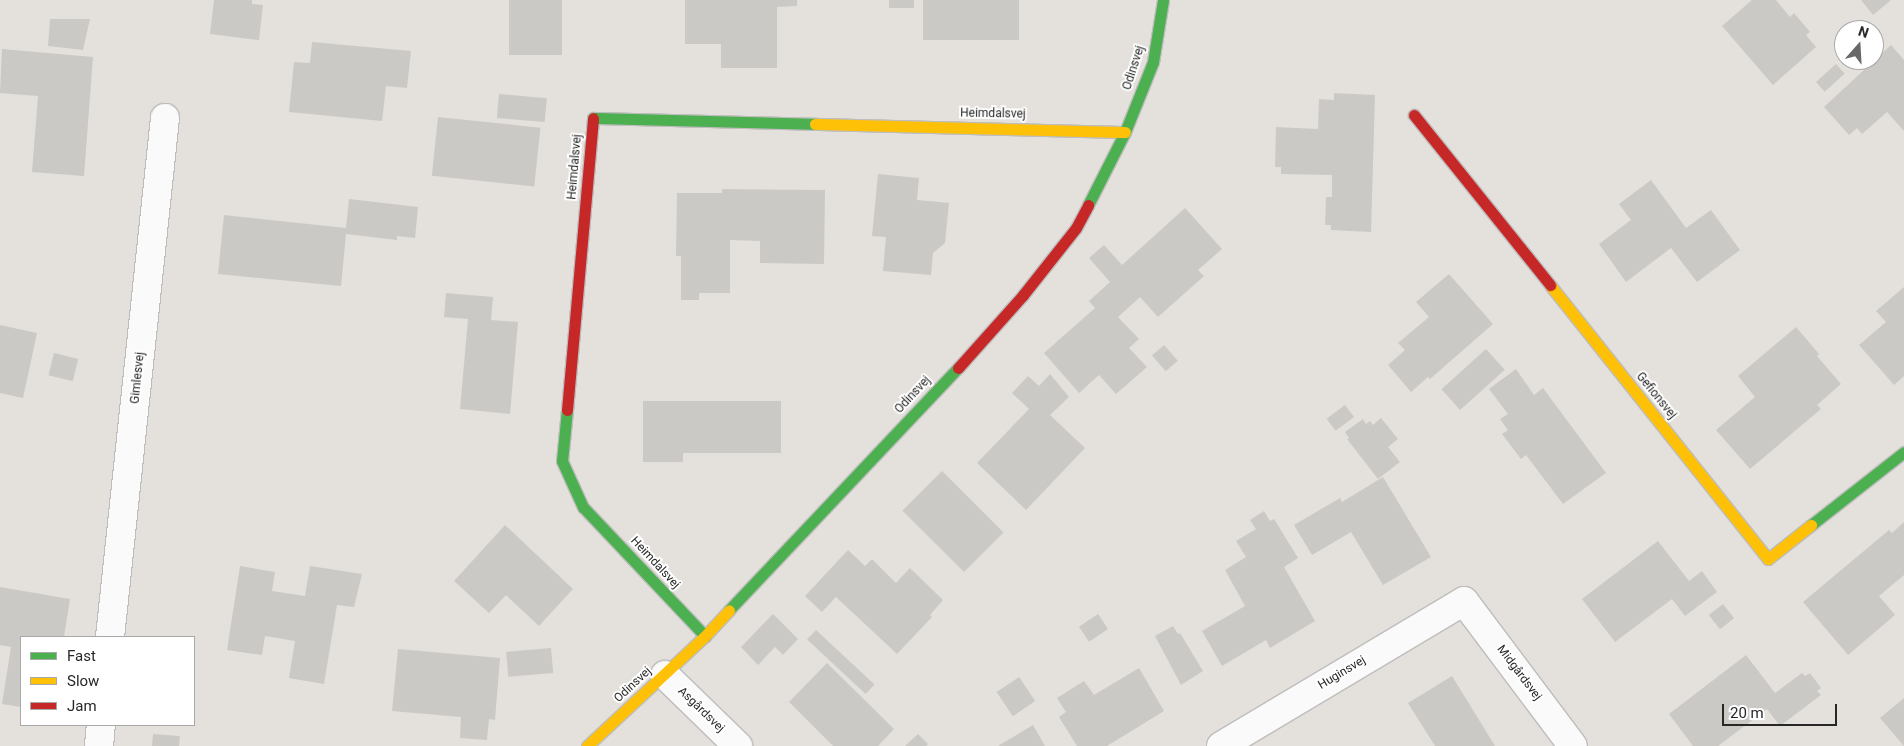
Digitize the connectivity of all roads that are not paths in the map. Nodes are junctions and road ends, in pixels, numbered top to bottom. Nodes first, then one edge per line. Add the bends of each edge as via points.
1 (1163, 0) edge
2 (1414, 115) dead end
3 (165, 118) dead end
4 (1125, 132) junction
5 (1904, 452) edge
6 (1464, 600) joint
7 (110, 636) edge
8 (705, 636) junction
9 (665, 675) junction
10 (101, 726) edge
11 (99, 746) edge
12 (587, 746) edge
13 (738, 746) edge
14 (1221, 746) edge
15 (1573, 746) edge

1 - 4 street, Odinsvej via 1153,62
2 - 5 street, Gefionsvej via 1768,559
3 - 7 street, Gimlesvej
4 - 8 street, Odinsvej via 1076,228 1023,295
4 - 8 street, Heimdalsvej via 594,118 562,462 583,507
6 - 14 street, Huginsvej
6 - 15 street, Midgårdsvej
8 - 9 street, Odinsvej
9 - 12 street, Odinsvej
9 - 13 street, Asgårdsvej
10 - 11 street

